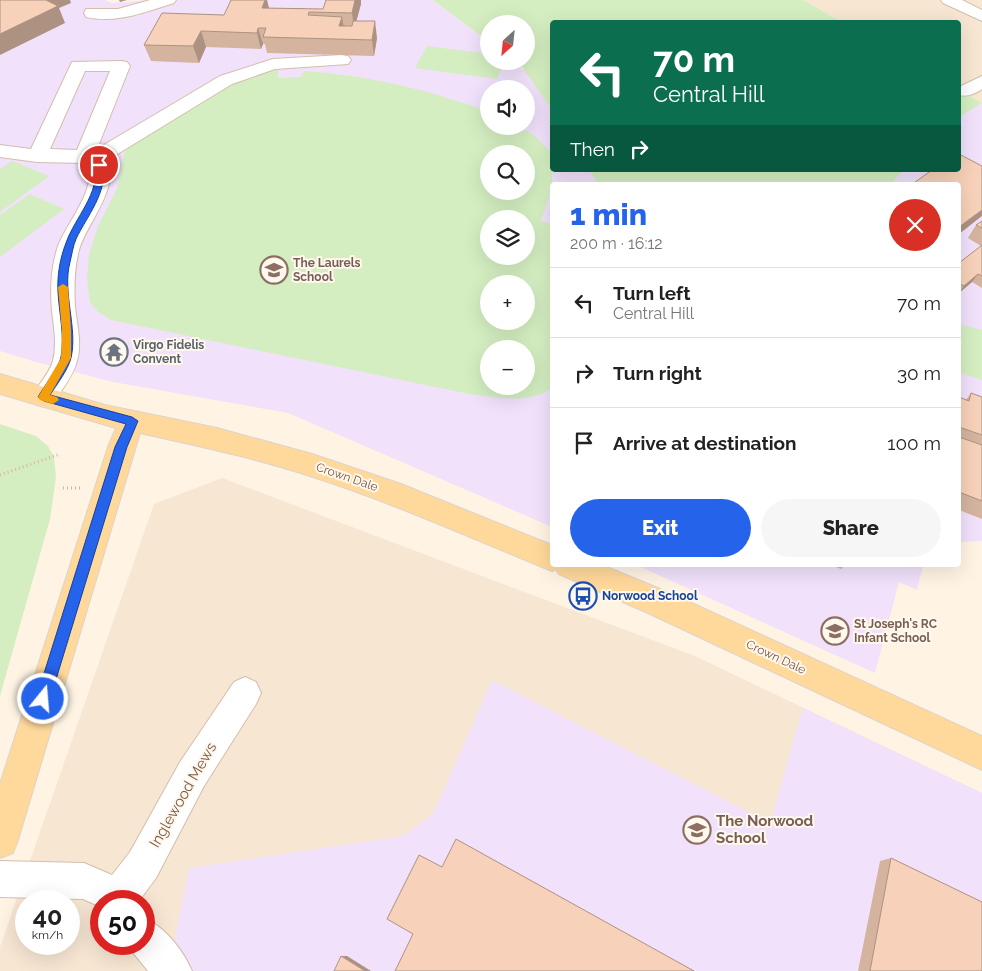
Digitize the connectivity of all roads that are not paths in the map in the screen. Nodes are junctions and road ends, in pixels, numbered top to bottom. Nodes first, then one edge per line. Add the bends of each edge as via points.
1 (168, 0) edge
2 (949, 0) edge
3 (93, 7) edge
4 (982, 16) edge
5 (84, 29) dead end
6 (342, 60) edge
7 (982, 81) edge
8 (965, 91) dead end
9 (0, 151) edge
10 (37, 156) junction
11 (89, 158) junction
12 (0, 384) edge
13 (44, 397) junction
14 (132, 421) junction
15 (550, 557) edge
16 (574, 567) edge
17 (245, 692) dead end
18 (982, 753) edge
19 (0, 840) edge
20 (0, 879) edge
21 (102, 890) edge
22 (126, 890) edge
23 (155, 950) edge
24 (173, 971) edge

1 - 3 street via 119,14
2 - 4 street
3 - 5 street
6 - 11 street via 273,64 226,80
7 - 8 street
9 - 10 street
10 - 11 street
10 - 11 street via 78,66 121,66
11 - 13 street via 99,165 101,176 70,242 64,265 66,358
12 - 13 main road, Crown Dale
13 - 14 main road, Crown Dale
14 - 15 main road, Crown Dale via 217,439 312,465 391,492
14 - 19 main road via 121,447
16 - 18 main road, Crown Dale via 659,603
17 - 22 street, Inglewood Mews via 192,774
20 - 21 street via 84,881
23 - 24 street

